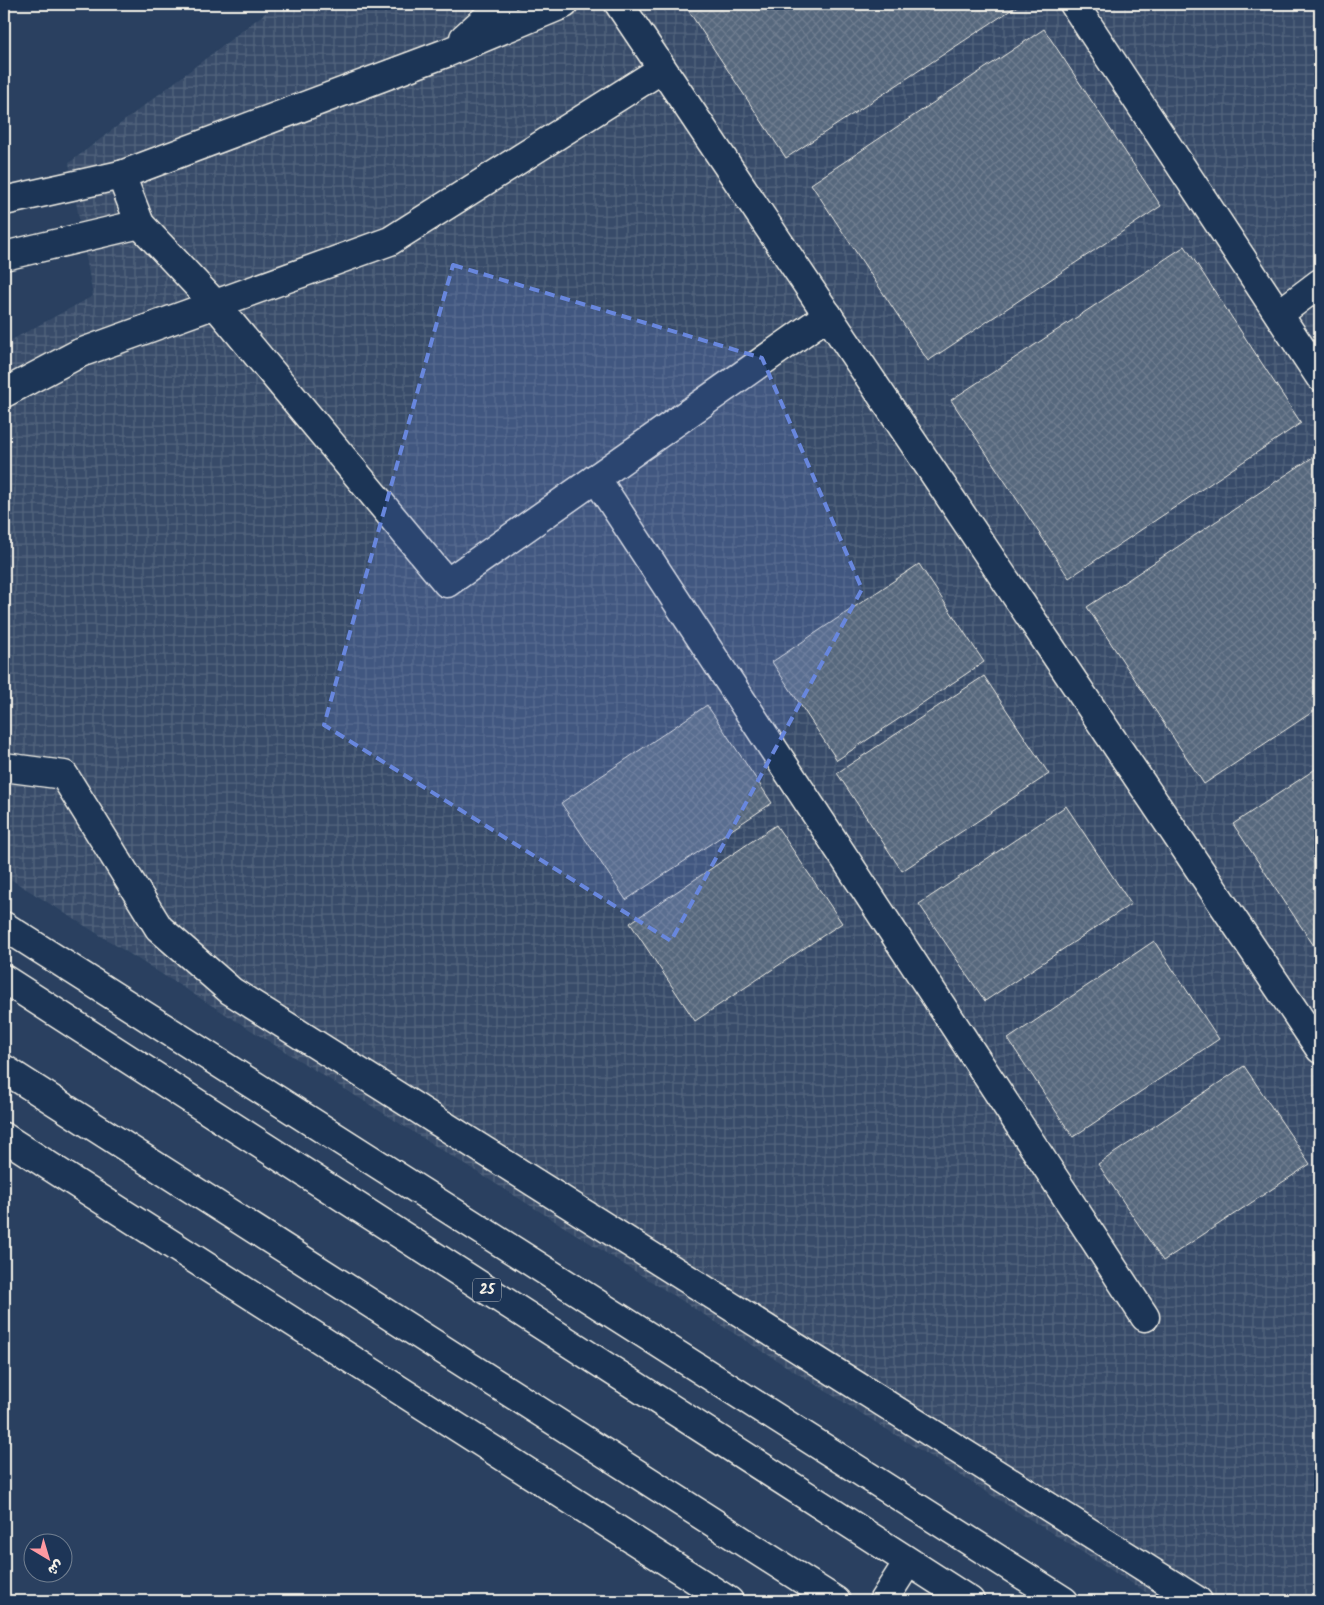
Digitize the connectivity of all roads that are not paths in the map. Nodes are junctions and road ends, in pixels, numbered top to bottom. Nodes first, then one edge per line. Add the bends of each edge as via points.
1 (502, 4) edge
2 (564, 4) edge
3 (619, 4) edge
4 (1074, 4) edge
5 (446, 53) junction
6 (662, 69) junction
7 (121, 175) junction
8 (4, 202) edge
9 (140, 224) junction
10 (4, 256) edge
11 (1320, 283) edge
12 (216, 304) junction
13 (1279, 314) junction
14 (828, 315) junction
15 (1320, 377) edge
16 (4, 393) edge
17 (596, 478) junction
18 (4, 768) edge
19 (4, 926) edge
20 (4, 979) edge
21 (1320, 1049) edge
22 (4, 1069) edge
23 (4, 1137) edge
24 (1145, 1317) dead end
25 (908, 1562) junction
26 (729, 1601) edge
27 (836, 1601) edge
28 (883, 1601) edge
29 (970, 1601) edge
30 (1064, 1601) edge
31 (1198, 1601) edge

1 - 5 main road
2 - 5 main road
3 - 6 main road
4 - 13 main road
5 - 7 main road
6 - 12 main road via 390,240
6 - 14 main road
7 - 8 main road
7 - 9 main road
9 - 10 main road
9 - 12 main road
11 - 13 main road
12 - 16 main road via 80,353
12 - 17 main road via 447,583
13 - 15 main road
14 - 17 main road
14 - 21 main road
17 - 24 main road
18 - 31 main road via 64,775 159,928 231,991
19 - 30 main road
20 - 25 main road, 25
22 - 27 main road
23 - 26 main road
25 - 28 main road
25 - 29 main road, 25

